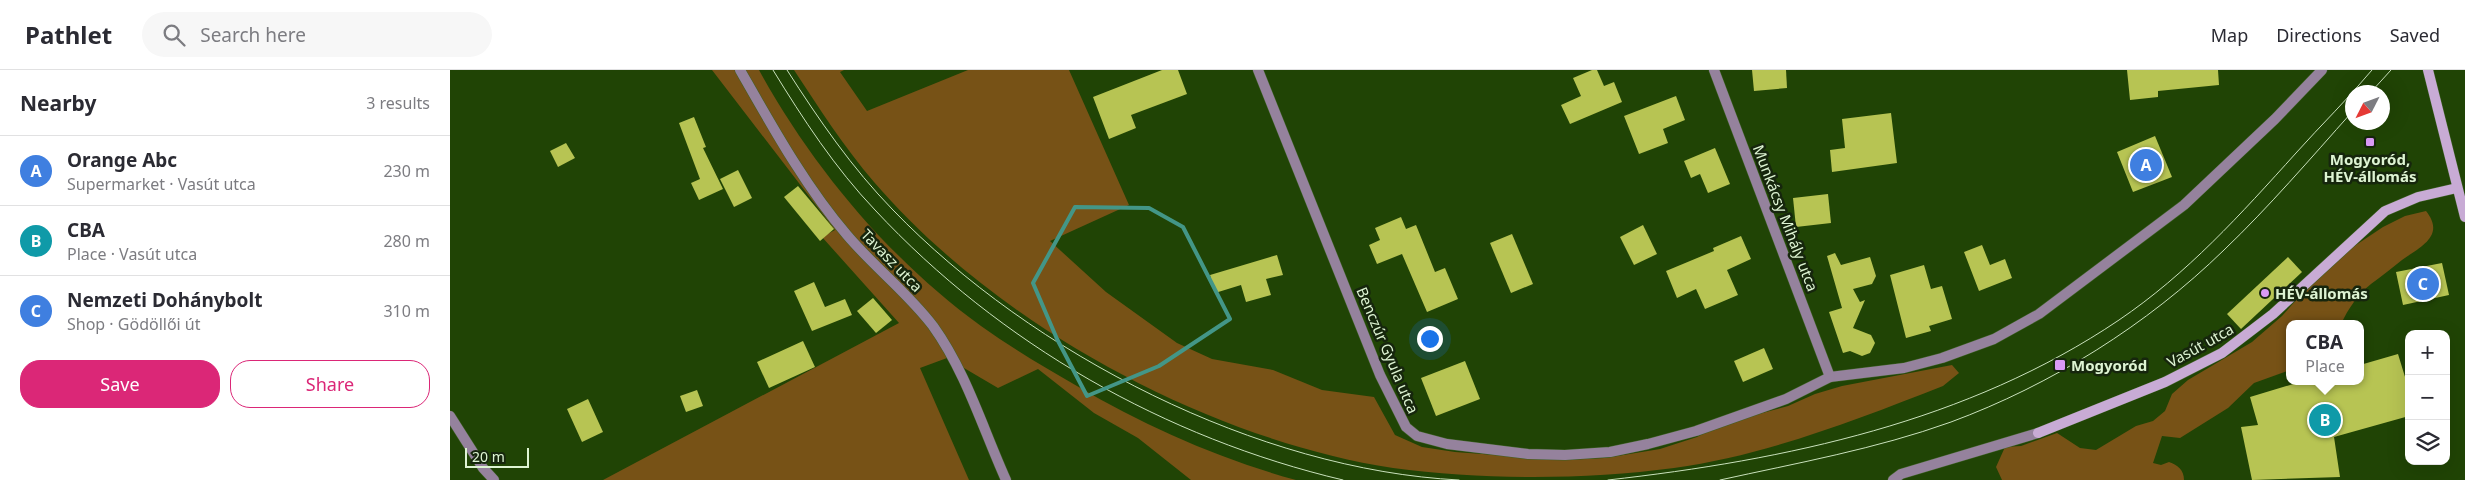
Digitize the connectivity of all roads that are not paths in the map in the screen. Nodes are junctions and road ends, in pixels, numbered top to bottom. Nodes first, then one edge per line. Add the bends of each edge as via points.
1 (740, 70) edge
2 (1258, 70) edge
3 (1714, 70) edge
4 (2322, 70) edge
5 (2428, 70) edge
6 (2457, 188) junction
7 (2465, 217) edge
8 (1830, 378) junction
9 (450, 416) edge
10 (494, 480) edge
11 (1006, 480) edge
12 (1893, 480) edge

1 - 11 street, Tavasz utca via 772,126 846,233 933,326 958,367
2 - 8 street, Benczúr Gyula utca via 1380,375 1406,427 1418,436 1506,453 1565,455 1610,452 1696,431 1786,399
3 - 8 street, Munkácsy Mihály utca
4 - 8 street via 2184,204 2039,314 1994,338 1942,358 1904,368
5 - 6 street
6 - 7 street
6 - 12 street, Vasút utca via 2418,197 2385,211 2273,314 2222,353 2165,382 2038,433 1901,474
9 - 10 street

